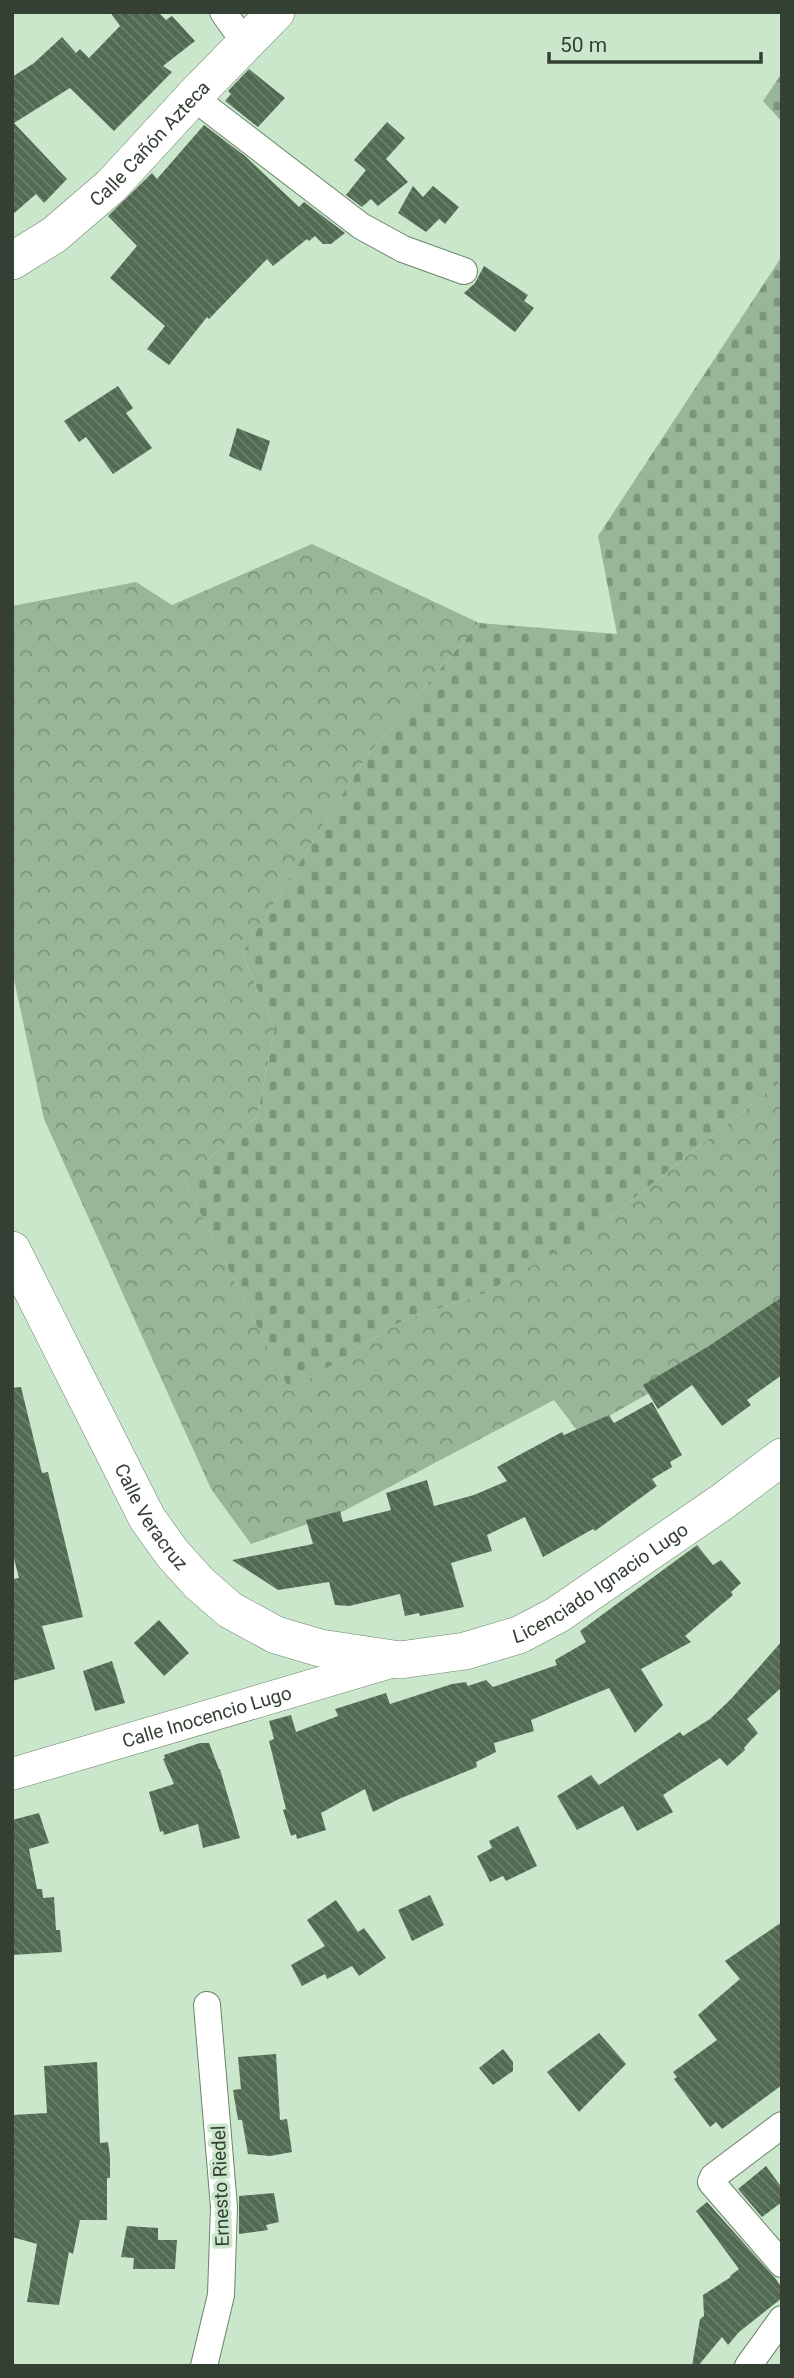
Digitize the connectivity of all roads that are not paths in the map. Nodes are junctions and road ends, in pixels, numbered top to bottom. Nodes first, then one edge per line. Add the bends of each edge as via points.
1 (223, 12) edge
2 (276, 12) edge
3 (245, 43) junction
4 (193, 97) junction
5 (12, 261) edge
6 (464, 271) dead end
7 (12, 1250) edge
8 (782, 1457) edge
9 (400, 1660) junction
10 (12, 1774) edge
11 (207, 2005) dead end
12 (782, 2125) edge
13 (782, 2263) edge
14 (782, 2319) edge
15 (204, 2366) edge
16 (748, 2366) edge

1 - 3 street
2 - 3 main road, Calle Cañón Azteca
3 - 4 main road, Calle Cañón Azteca
4 - 5 main road, Calle Cañón Azteca via 111,186 54,235
4 - 6 street via 361,226 403,249
7 - 9 main road, Calle Veracruz via 147,1518 199,1583 230,1610 275,1635 320,1648
8 - 9 main road, Licenciado Ignacio Lugo via 597,1590 519,1635 465,1651
9 - 10 street, Calle Inocencio Lugo
11 - 15 street, Ernesto Riedel via 225,2207 221,2295
12 - 13 street via 712,2177 711,2184
14 - 16 street

